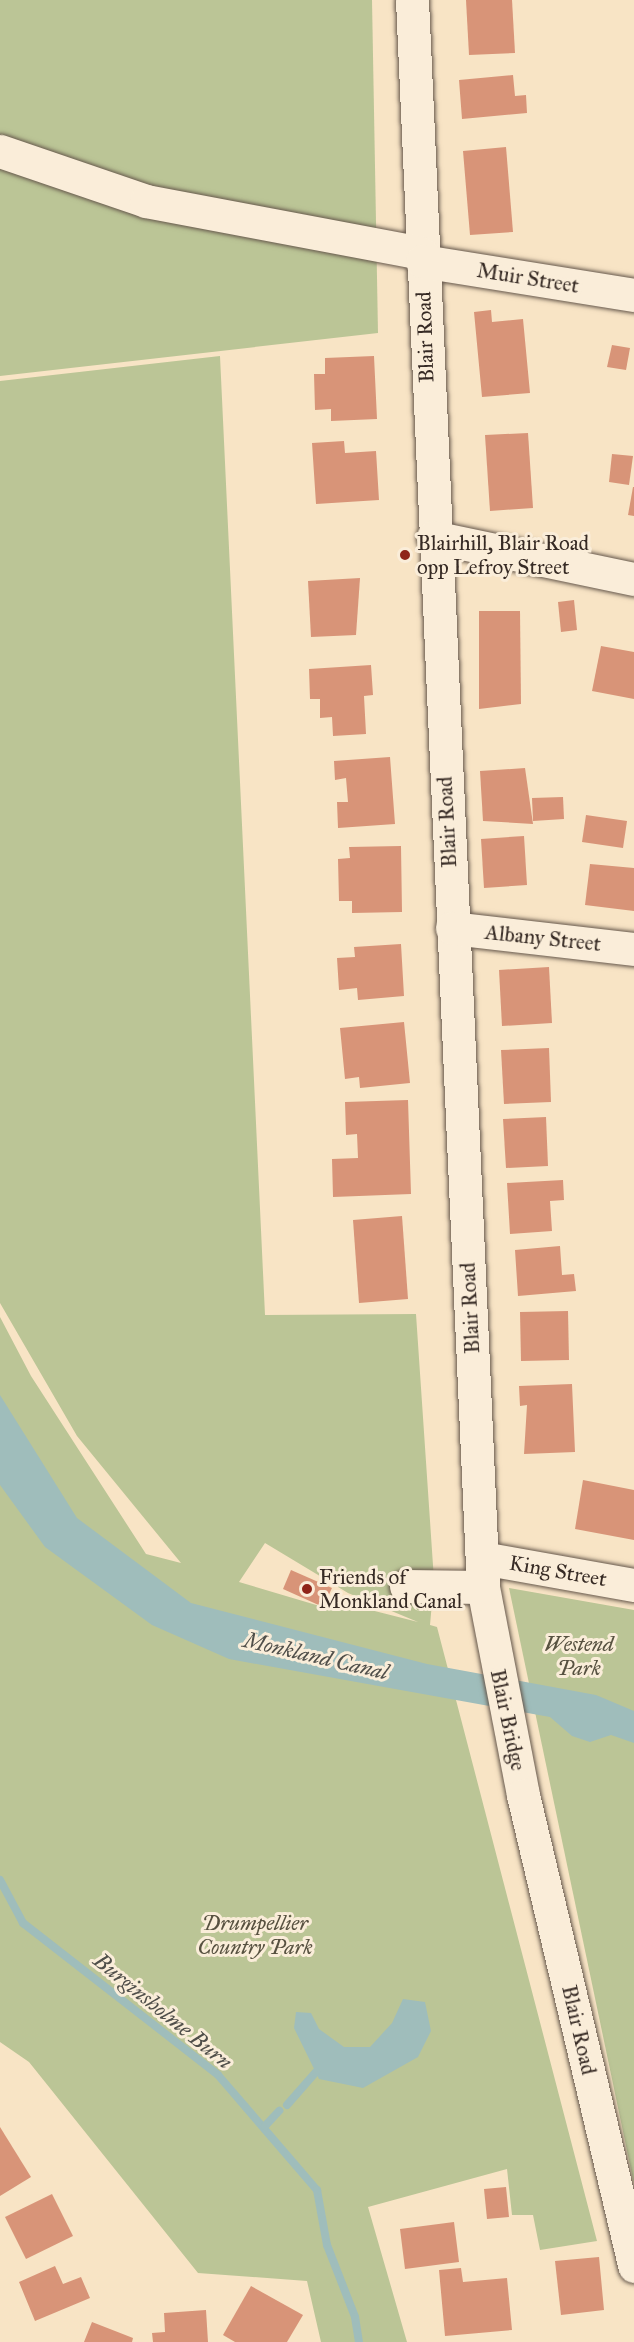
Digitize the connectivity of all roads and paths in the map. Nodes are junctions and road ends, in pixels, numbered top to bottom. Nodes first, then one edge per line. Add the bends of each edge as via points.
1 (412, 0) edge
2 (0, 151) edge
3 (422, 257) junction
4 (634, 295) edge
5 (433, 537) junction
6 (634, 579) edge
7 (452, 928) junction
8 (634, 949) edge
9 (483, 1572) junction
10 (634, 1585) edge
11 (406, 1586) dead end
12 (492, 1644) joint
13 (523, 1795) joint
14 (634, 2266) edge

1 - 3 street, Blair Road
2 - 3 street, Muir Street via 146,201
3 - 4 street, Muir Street
3 - 5 street, Blair Road
5 - 6 street
5 - 7 street, Blair Road
7 - 8 street, Albany Street
7 - 9 street, Blair Road
9 - 10 street, King Street
9 - 11 street, King Street
9 - 12 street, Blair Road
12 - 13 street, Blair Bridge
13 - 14 street, Blair Road

